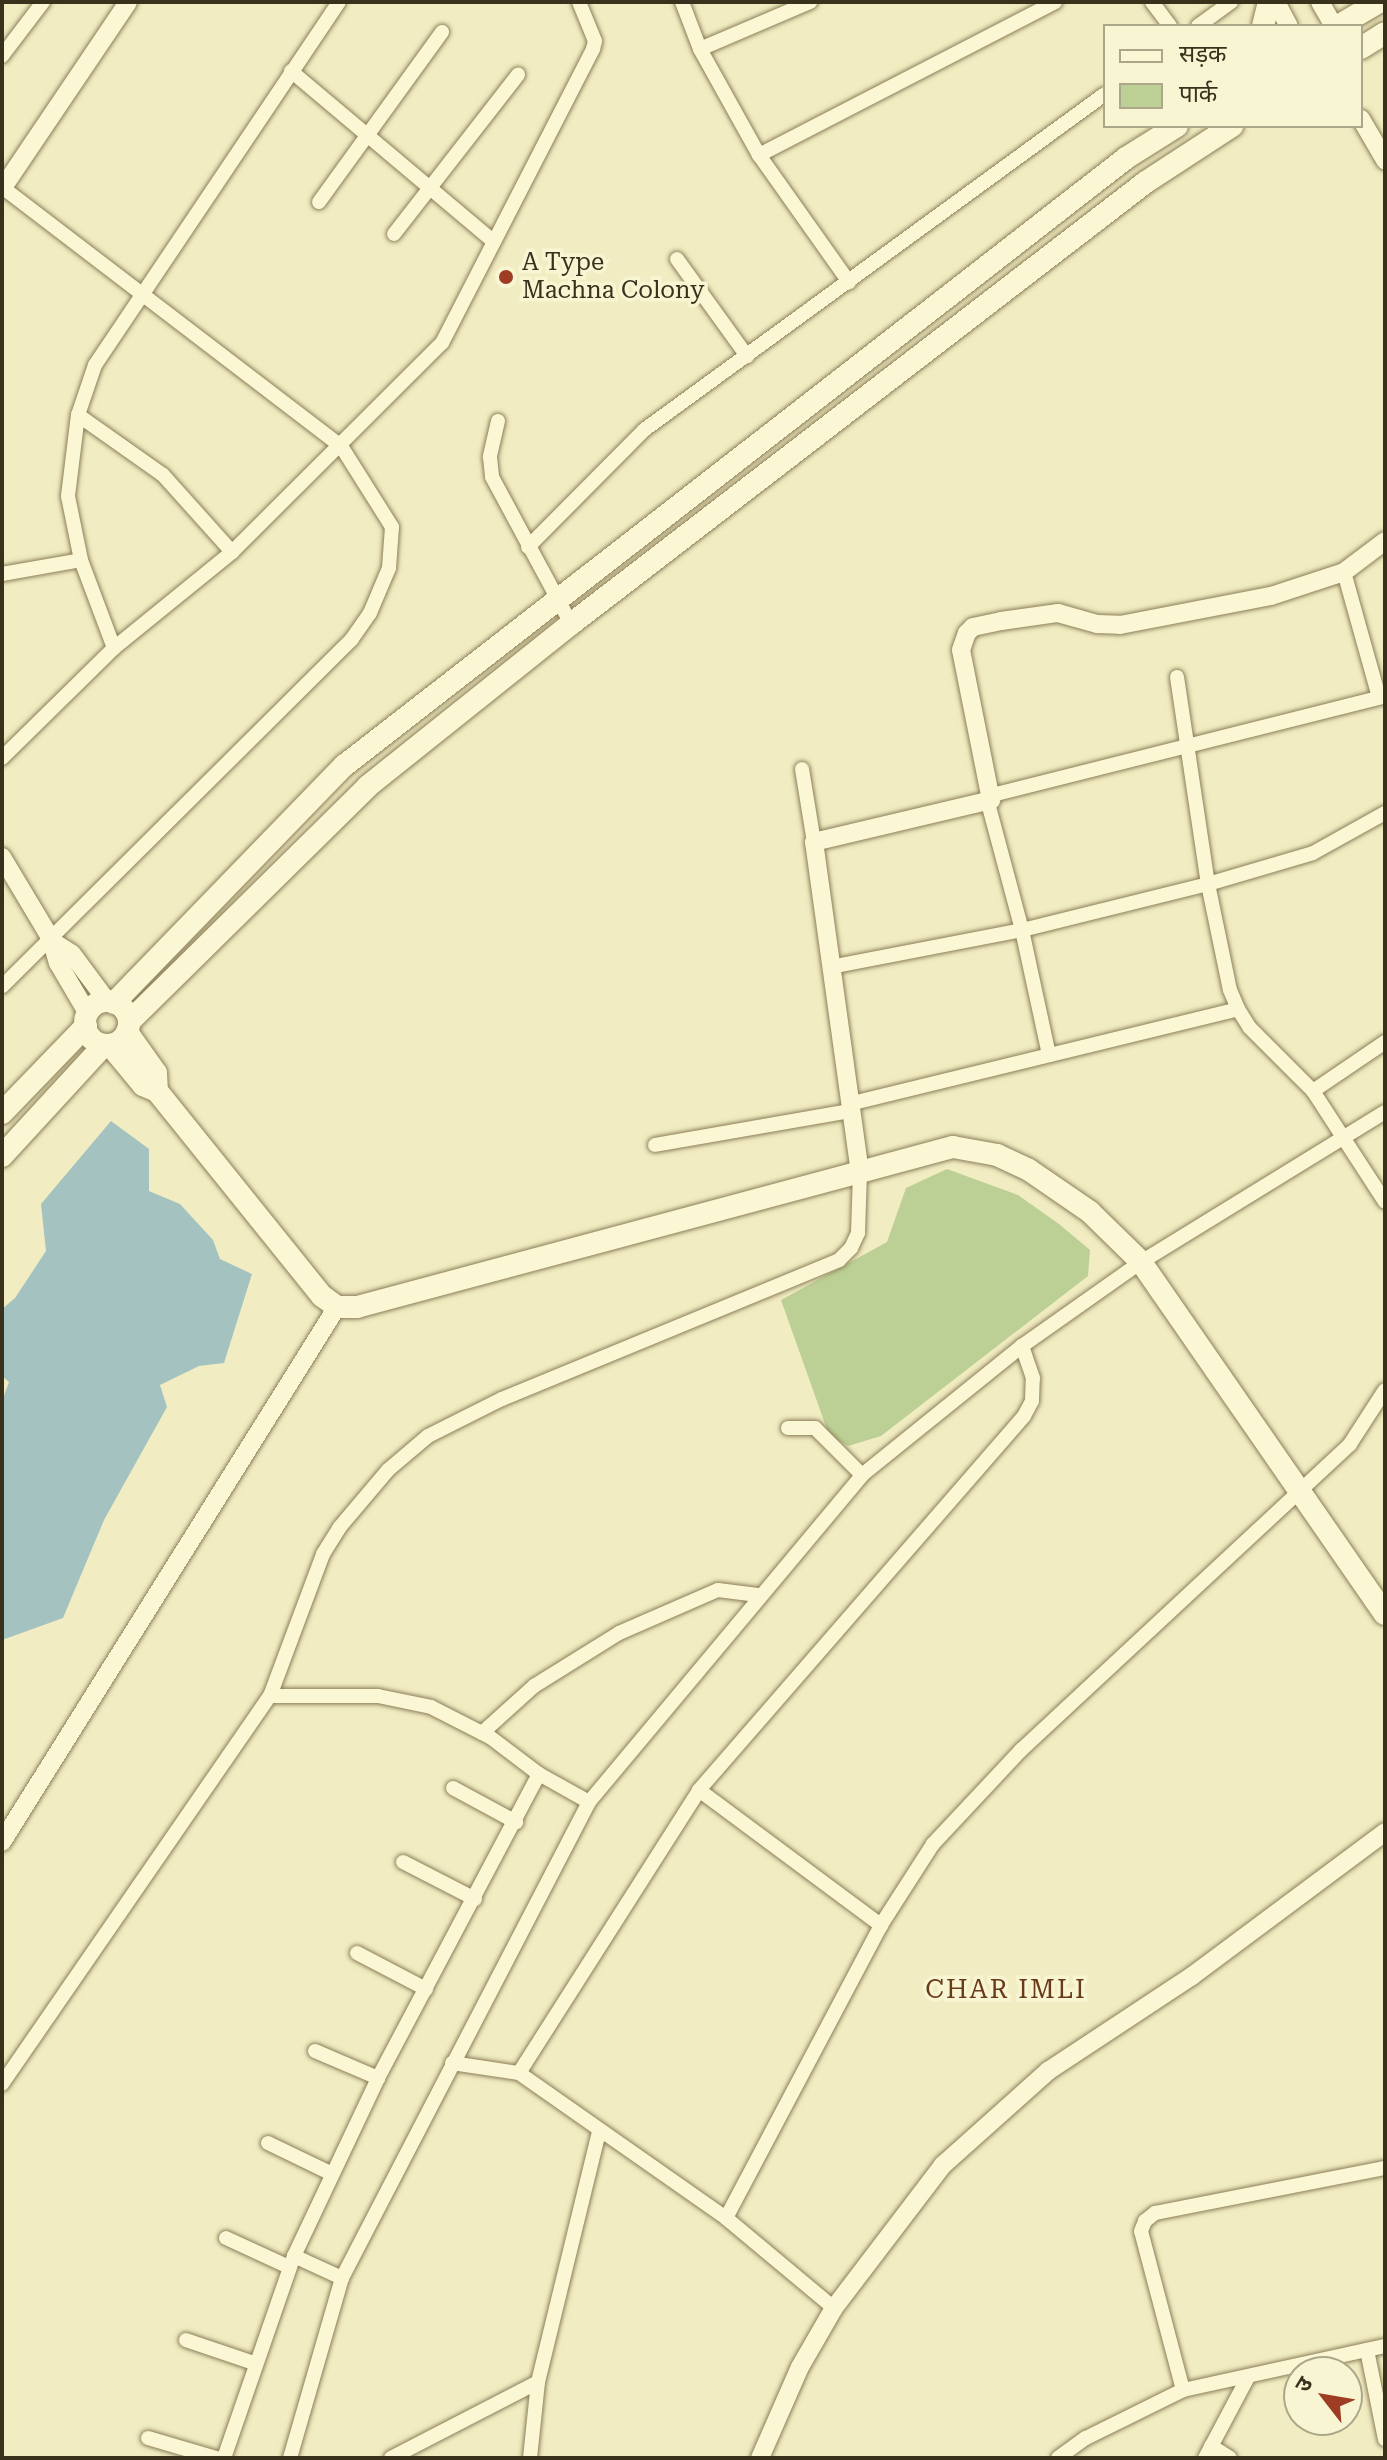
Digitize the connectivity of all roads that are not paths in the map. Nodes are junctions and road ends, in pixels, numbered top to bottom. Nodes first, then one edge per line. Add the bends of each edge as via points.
1 (43, 2) edge
2 (128, 2) edge
3 (339, 2) edge
4 (579, 2) edge
5 (682, 2) edge
6 (810, 2) edge
7 (1055, 2) edge
8 (1152, 2) edge
9 (1231, 2) edge
10 (1269, 2) edge
11 (1276, 2) edge
12 (1320, 2) edge
13 (1378, 2) edge
14 (1168, 24) edge
15 (1201, 24) edge
16 (1264, 24) edge
17 (1288, 24) edge
18 (1335, 24) edge
19 (1340, 24) edge
20 (442, 32) dead end
21 (1385, 33) edge
22 (1363, 47) edge
23 (700, 49) junction
24 (2, 56) edge
25 (291, 71) junction
26 (518, 75) dead end
27 (1103, 95) edge
28 (1363, 122) edge
29 (1174, 128) edge
30 (1185, 128) edge
31 (1229, 128) edge
32 (367, 135) junction
33 (1196, 147) junction
34 (759, 155) junction
35 (1385, 160) edge
36 (431, 187) junction
37 (2, 188) edge
38 (319, 202) dead end
39 (394, 234) dead end
40 (1023, 239) junction
41 (494, 242) junction
42 (677, 259) dead end
43 (1041, 263) junction
44 (849, 282) junction
45 (142, 294) junction
46 (747, 356) junction
47 (78, 415) junction
48 (498, 421) dead end
49 (341, 446) junction
50 (1385, 541) edge
51 (528, 547) junction
52 (232, 552) junction
53 (81, 560) junction
54 (1344, 572) junction
55 (2, 574) edge
56 (556, 601) junction
57 (571, 624) junction
58 (114, 648) junction
59 (1177, 677) dead end
60 (1382, 697) edge
61 (1188, 744) junction
62 (2, 758) edge
63 (802, 769) dead end
64 (990, 799) junction
65 (1385, 813) edge
66 (814, 842) junction
67 (2, 857) edge
68 (1208, 884) junction
69 (188, 928) junction
70 (1022, 930) junction
71 (52, 940) junction
72 (206, 946) junction
73 (830, 967) junction
74 (2, 986) edge
75 (111, 1002) junction
76 (1238, 1009) junction
77 (87, 1020) junction
78 (117, 1036) junction
79 (1385, 1042) edge
80 (1049, 1055) junction
81 (1313, 1091) junction
82 (850, 1107) junction
83 (1385, 1112) edge
84 (2, 1113) edge
85 (1345, 1138) junction
86 (655, 1145) dead end
87 (2, 1156) edge
88 (860, 1173) junction
89 (1385, 1202) edge
90 (1141, 1262) junction
91 (337, 1307) junction
92 (1022, 1346) junction
93 (1385, 1390) edge
94 (788, 1428) dead end
95 (862, 1475) junction
96 (1300, 1493) junction
97 (758, 1595) junction
98 (1385, 1614) edge
99 (270, 1696) junction
100 (482, 1733) junction
101 (539, 1774) junction
102 (453, 1788) dead end
103 (699, 1790) junction
104 (589, 1802) junction
105 (516, 1822) junction
106 (1384, 1834) edge
107 (2, 1842) edge
108 (403, 1862) dead end
109 (475, 1899) junction
110 (881, 1925) junction
111 (357, 1953) dead end
112 (426, 1989) junction
113 (315, 2051) dead end
114 (452, 2063) junction
115 (519, 2073) junction
116 (378, 2078) junction
117 (2, 2084) edge
118 (599, 2132) junction
119 (268, 2143) dead end
120 (1385, 2168) edge
121 (332, 2174) junction
122 (726, 2218) junction
123 (226, 2238) dead end
124 (292, 2261) junction
125 (342, 2278) junction
126 (834, 2308) junction
127 (186, 2340) dead end
128 (1385, 2346) edge
129 (1367, 2350) junction
130 (254, 2363) junction
131 (1248, 2377) junction
132 (538, 2382) junction
133 (1183, 2390) junction
134 (148, 2438) dead end
135 (1385, 2439) edge
136 (1208, 2452) edge
137 (216, 2458) edge
138 (224, 2458) edge
139 (290, 2458) edge
140 (391, 2458) edge
141 (530, 2458) edge
142 (760, 2458) edge
143 (1058, 2458) edge
144 (1230, 2458) edge

1 - 24 street
2 - 37 street
3 - 25 street
4 - 41 street via 595,41 593,49
5 - 23 street
6 - 23 street
7 - 34 street
8 - 14 street
9 - 15 street
10 - 16 main road
11 - 17 street
12 - 18 street
13 - 19 main road
20 - 32 street
21 - 22 main road
23 - 34 street
25 - 32 street
25 - 45 street
26 - 36 street
27 - 44 street
28 - 35 street
29 - 40 main road via 1126,158
30 - 33 main road
31 - 33 main road
32 - 36 street
32 - 38 street
33 - 43 main road
34 - 44 street
36 - 39 street
36 - 41 street
37 - 45 street
40 - 43 main road
40 - 56 main road
41 - 49 street via 442,343
42 - 46 street
43 - 57 main road
44 - 46 street
45 - 47 street via 95,365
45 - 49 street
46 - 51 street via 644,430
47 - 52 street via 163,475
47 - 53 street via 68,496
48 - 51 street via 490,457 492,477
49 - 52 street
49 - 71 street via 392,527 389,568 370,613 352,639
50 - 54 street
51 - 56 street
52 - 58 street
53 - 55 street
53 - 58 street
54 - 60 street
54 - 64 street via 1271,596 1120,625 1058,613 973,627 961,650
56 - 57 street
56 - 69 main road via 345,765
57 - 72 main road via 368,786
58 - 62 street
59 - 61 street
60 - 61 street
61 - 64 street
61 - 68 street
63 - 66 street
64 - 66 street
64 - 70 street
65 - 68 street via 1313,853
66 - 73 street
67 - 71 street
68 - 70 street
68 - 76 street
69 - 72 main road
69 - 75 main road
70 - 73 street
70 - 80 street
71 - 74 street
71 - 75 street via 72,954
71 - 77 street
72 - 78 main road
73 - 82 street
75 - 77 main road via 96,1005
75 - 78 main road via 125,1011
76 - 80 street
76 - 81 street
77 - 78 main road via 92,1039
77 - 84 main road
78 - 87 main road
78 - 91 main road via 143,1085 157,1091 322,1296
79 - 81 street
80 - 82 street
81 - 85 street
82 - 86 street
82 - 88 street
83 - 85 street
85 - 89 street
85 - 90 street
88 - 90 main road via 953,1147 997,1155 1090,1212
88 - 91 main road via 357,1307
88 - 99 street via 858,1233 839,1260 502,1399 407,1451 339,1528 323,1554
90 - 92 street
90 - 96 main road
91 - 107 street
92 - 95 street
92 - 103 street via 1033,1378 1032,1401 1024,1416
93 - 96 street via 1350,1444
94 - 95 street via 815,1428
95 - 97 street
96 - 98 main road
96 - 110 street via 979,1792 933,1844
97 - 100 street via 718,1590 619,1633 534,1686
97 - 104 street
99 - 100 street via 378,1696 431,1707
99 - 117 street
100 - 101 street
101 - 104 street
101 - 105 street
102 - 105 street
103 - 110 street
103 - 115 street
104 - 114 street
105 - 109 street
106 - 126 street via 1192,1976 1048,2071 943,2165
108 - 109 street
109 - 112 street
110 - 122 street
111 - 112 street
112 - 116 street
113 - 116 street
114 - 115 street
114 - 125 street
115 - 118 street
116 - 121 street
118 - 122 street
118 - 132 street
119 - 121 street
120 - 133 street via 1155,2213 1145,2221 1141,2231
121 - 124 street
122 - 126 street
123 - 124 street
124 - 125 street
124 - 130 street
125 - 139 street
126 - 142 street via 800,2367
127 - 130 street
128 - 129 street
129 - 131 street
129 - 135 street
130 - 138 street
131 - 133 street
131 - 136 street
132 - 140 street
132 - 141 street
133 - 143 street via 1086,2438
134 - 137 street
136 - 144 street

